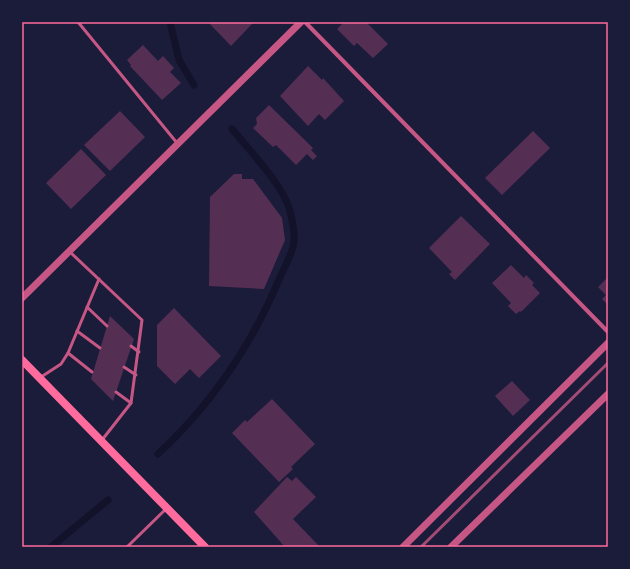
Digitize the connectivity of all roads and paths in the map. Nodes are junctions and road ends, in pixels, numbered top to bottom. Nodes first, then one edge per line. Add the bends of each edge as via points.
1 (78, 22) edge
2 (302, 22) edge
3 (305, 22) edge
4 (178, 144) junction
5 (70, 251) junction
6 (99, 279) junction
7 (22, 298) edge
8 (87, 307) junction
9 (108, 326) dead end
10 (77, 331) junction
11 (608, 332) edge
12 (608, 343) edge
13 (131, 346) dead end
14 (100, 348) dead end
15 (139, 352) junction
16 (68, 353) junction
17 (22, 360) edge
18 (124, 367) dead end
19 (92, 372) dead end
20 (136, 375) junction
21 (39, 378) junction
22 (116, 392) dead end
23 (608, 394) edge
24 (131, 403) junction
25 (101, 441) junction
26 (167, 508) junction
27 (127, 547) edge
28 (205, 547) edge
29 (403, 547) edge
30 (451, 547) edge

1 - 4 lane
2 - 4 street
3 - 11 street
4 - 5 street
5 - 6 lane
5 - 7 street
6 - 8 lane
6 - 15 lane via 142,320
8 - 9 lane
8 - 10 lane
10 - 14 lane
10 - 16 lane
12 - 29 street
13 - 15 lane
15 - 20 lane
16 - 19 lane
16 - 21 lane via 61,364
17 - 21 main road
18 - 20 lane
20 - 24 lane
21 - 25 main road
22 - 24 lane
23 - 30 street
24 - 25 lane
25 - 26 main road
26 - 27 lane
26 - 28 main road

